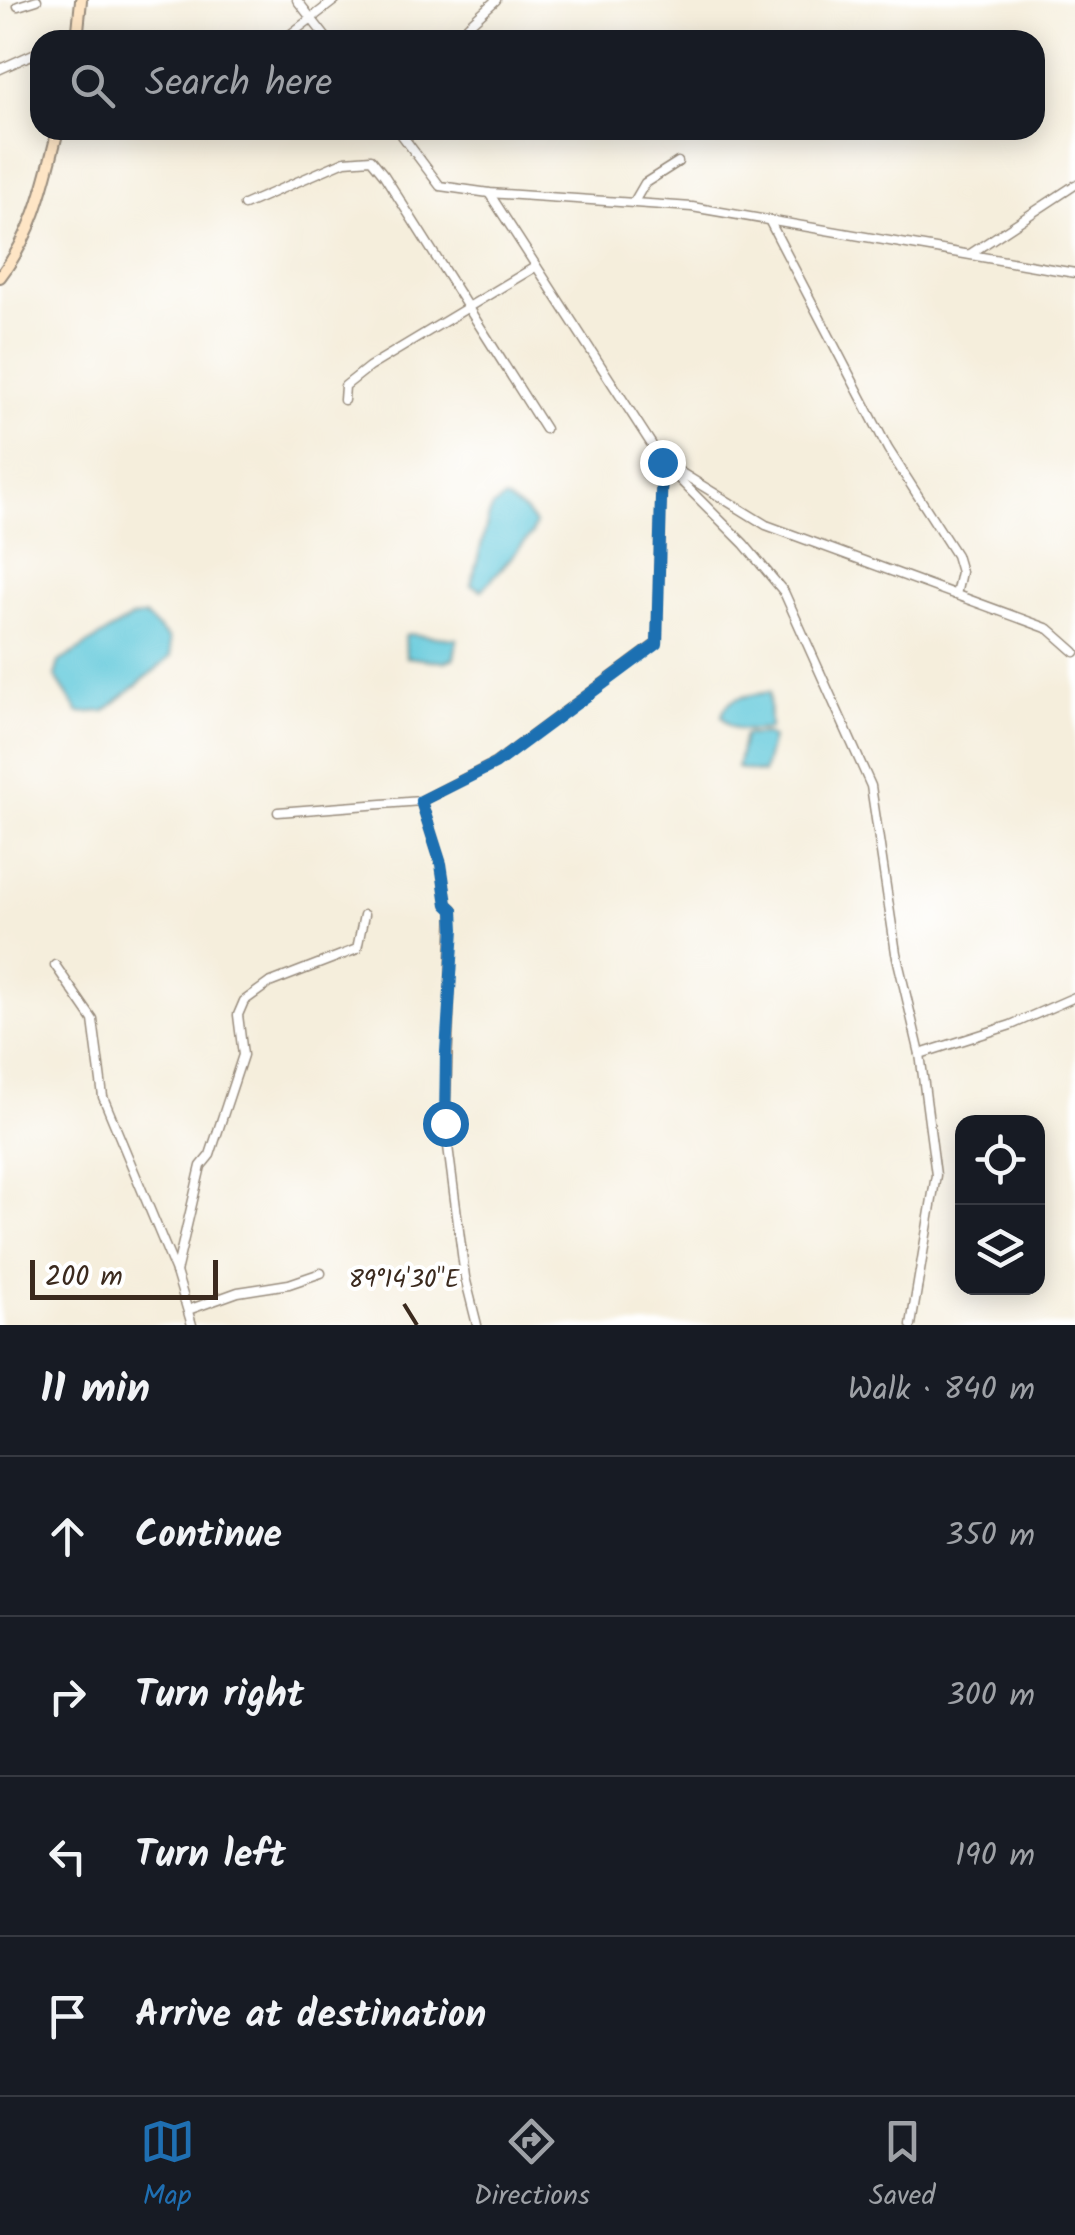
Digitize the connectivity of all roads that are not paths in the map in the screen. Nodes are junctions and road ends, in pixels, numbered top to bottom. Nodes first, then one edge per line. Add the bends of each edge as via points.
1 (37, 0) edge
2 (80, 0) edge
3 (297, 0) edge
4 (335, 0) edge
5 (496, 0) edge
6 (18, 6) dead end
7 (311, 19) junction
8 (78, 30) edge
9 (297, 30) edge
10 (320, 30) edge
11 (463, 30) edge
12 (30, 56) edge
13 (0, 69) edge
14 (55, 140) edge
15 (406, 140) edge
16 (678, 162) dead end
17 (1075, 185) edge
18 (489, 193) junction
19 (634, 202) junction
20 (244, 204) dead end
21 (769, 220) junction
22 (968, 254) junction
23 (535, 267) junction
24 (1075, 273) edge
25 (0, 278) edge
26 (466, 307) junction
27 (344, 400) dead end
28 (545, 429) dead end
29 (662, 462) junction
30 (956, 595) junction
31 (1075, 652) edge
32 (421, 801) junction
33 (278, 812) dead end
34 (364, 915) dead end
35 (55, 965) dead end
36 (1075, 997) edge
37 (920, 1054) junction
38 (176, 1272) junction
39 (321, 1273) dead end
40 (188, 1310) junction
41 (192, 1325) edge
42 (478, 1325) edge
43 (911, 1325) edge

1 - 6 street
2 - 8 main road
3 - 7 street
4 - 7 street
5 - 11 street
7 - 9 street
7 - 10 street
12 - 13 street
14 - 25 main road via 36,217
15 - 18 street via 440,186
16 - 19 street via 644,183
17 - 22 street
18 - 19 street
18 - 23 street
19 - 21 street
20 - 26 street via 345,161 370,159
21 - 22 street
21 - 30 street via 888,449 956,555
22 - 24 street
23 - 26 street
23 - 29 street
26 - 27 street via 344,386
26 - 28 street
29 - 30 street via 766,525
29 - 32 street via 657,644 495,764
29 - 37 street via 784,592 871,786 896,953
30 - 31 street via 1049,629
32 - 33 street
32 - 42 street via 453,910 445,1123
34 - 38 street via 357,949 269,982 244,1001 238,1015 244,1055 201,1166
35 - 38 street via 94,1020 103,1096
36 - 37 street
37 - 43 street via 936,1175
38 - 40 street
39 - 40 street
40 - 41 street

